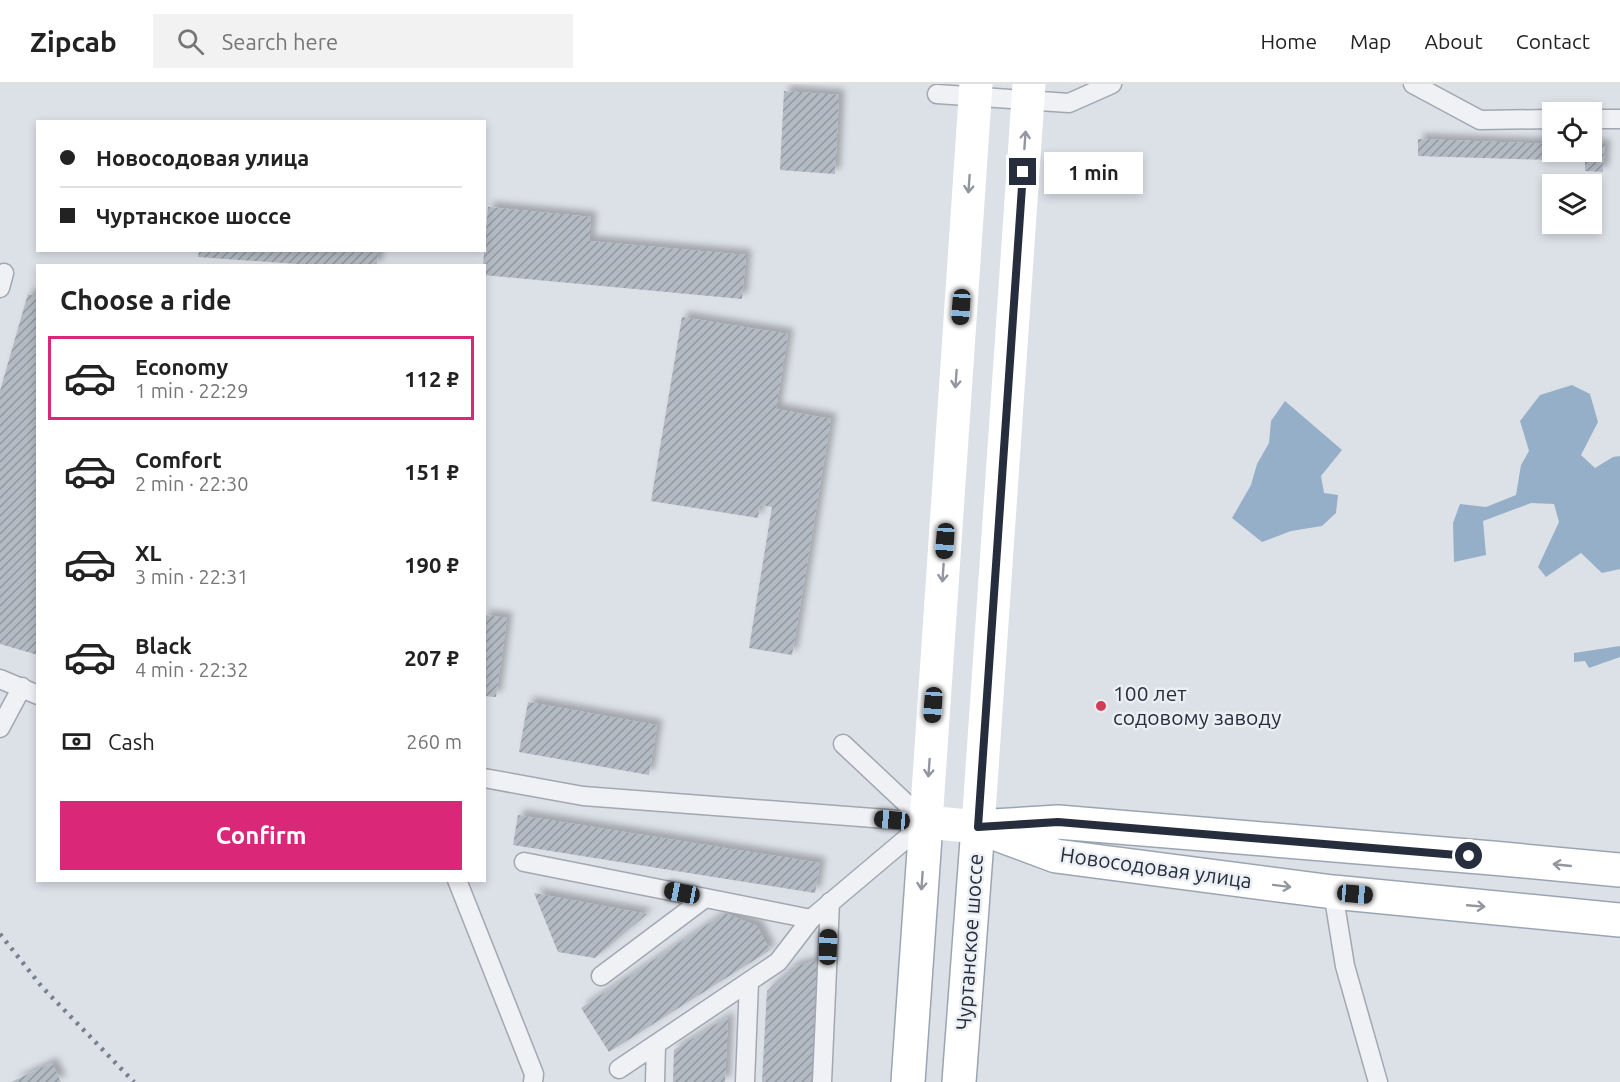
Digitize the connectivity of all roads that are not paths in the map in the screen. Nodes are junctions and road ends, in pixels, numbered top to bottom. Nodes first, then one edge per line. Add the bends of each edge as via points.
1 (1112, 84) edge
2 (1413, 84) edge
3 (976, 90) edge
4 (1028, 92) edge
5 (937, 94) dead end
6 (1542, 119) edge
7 (1602, 119) edge
8 (1620, 119) edge
9 (0, 679) edge
10 (30, 691) edge
11 (0, 728) edge
12 (843, 744) dead end
13 (486, 778) edge
14 (926, 822) junction
15 (978, 827) junction
16 (524, 862) dead end
17 (1620, 870) edge
18 (458, 882) edge
19 (1333, 892) junction
20 (705, 898) junction
21 (830, 902) junction
22 (811, 919) junction
23 (1620, 920) edge
24 (601, 976) dead end
25 (748, 982) junction
26 (656, 1045) junction
27 (619, 1069) dead end
28 (533, 1082) edge
29 (655, 1082) edge
30 (745, 1082) edge
31 (822, 1082) edge
32 (908, 1082) edge
33 (959, 1082) edge
34 (1378, 1082) edge

1 - 4 lane via 1069,103
2 - 6 lane via 1480,120
3 - 4 lane
3 - 5 lane
3 -> 14 main road
15 -> 4 main road, Чуртанское шоссе
7 - 8 lane
9 - 10 lane
10 - 11 lane
12 - 14 lane
13 - 14 lane via 583,796
14 - 15 main road
14 - 21 lane
14 -> 32 main road
17 -> 15 main road, Новосодовая улица via 1058,822
15 -> 19 main road, Новосодовая улица via 1056,856
15 - 33 main road, Чуртанское шоссе
16 - 20 lane
18 - 28 lane via 534,1074
19 -> 23 main road, Новосодовая улица
19 - 34 lane via 1345,966
20 - 22 lane
20 - 24 lane
21 - 22 lane
21 - 31 lane
22 - 25 lane via 778,962
25 - 26 lane
25 - 30 lane
26 - 27 lane
26 - 29 lane

